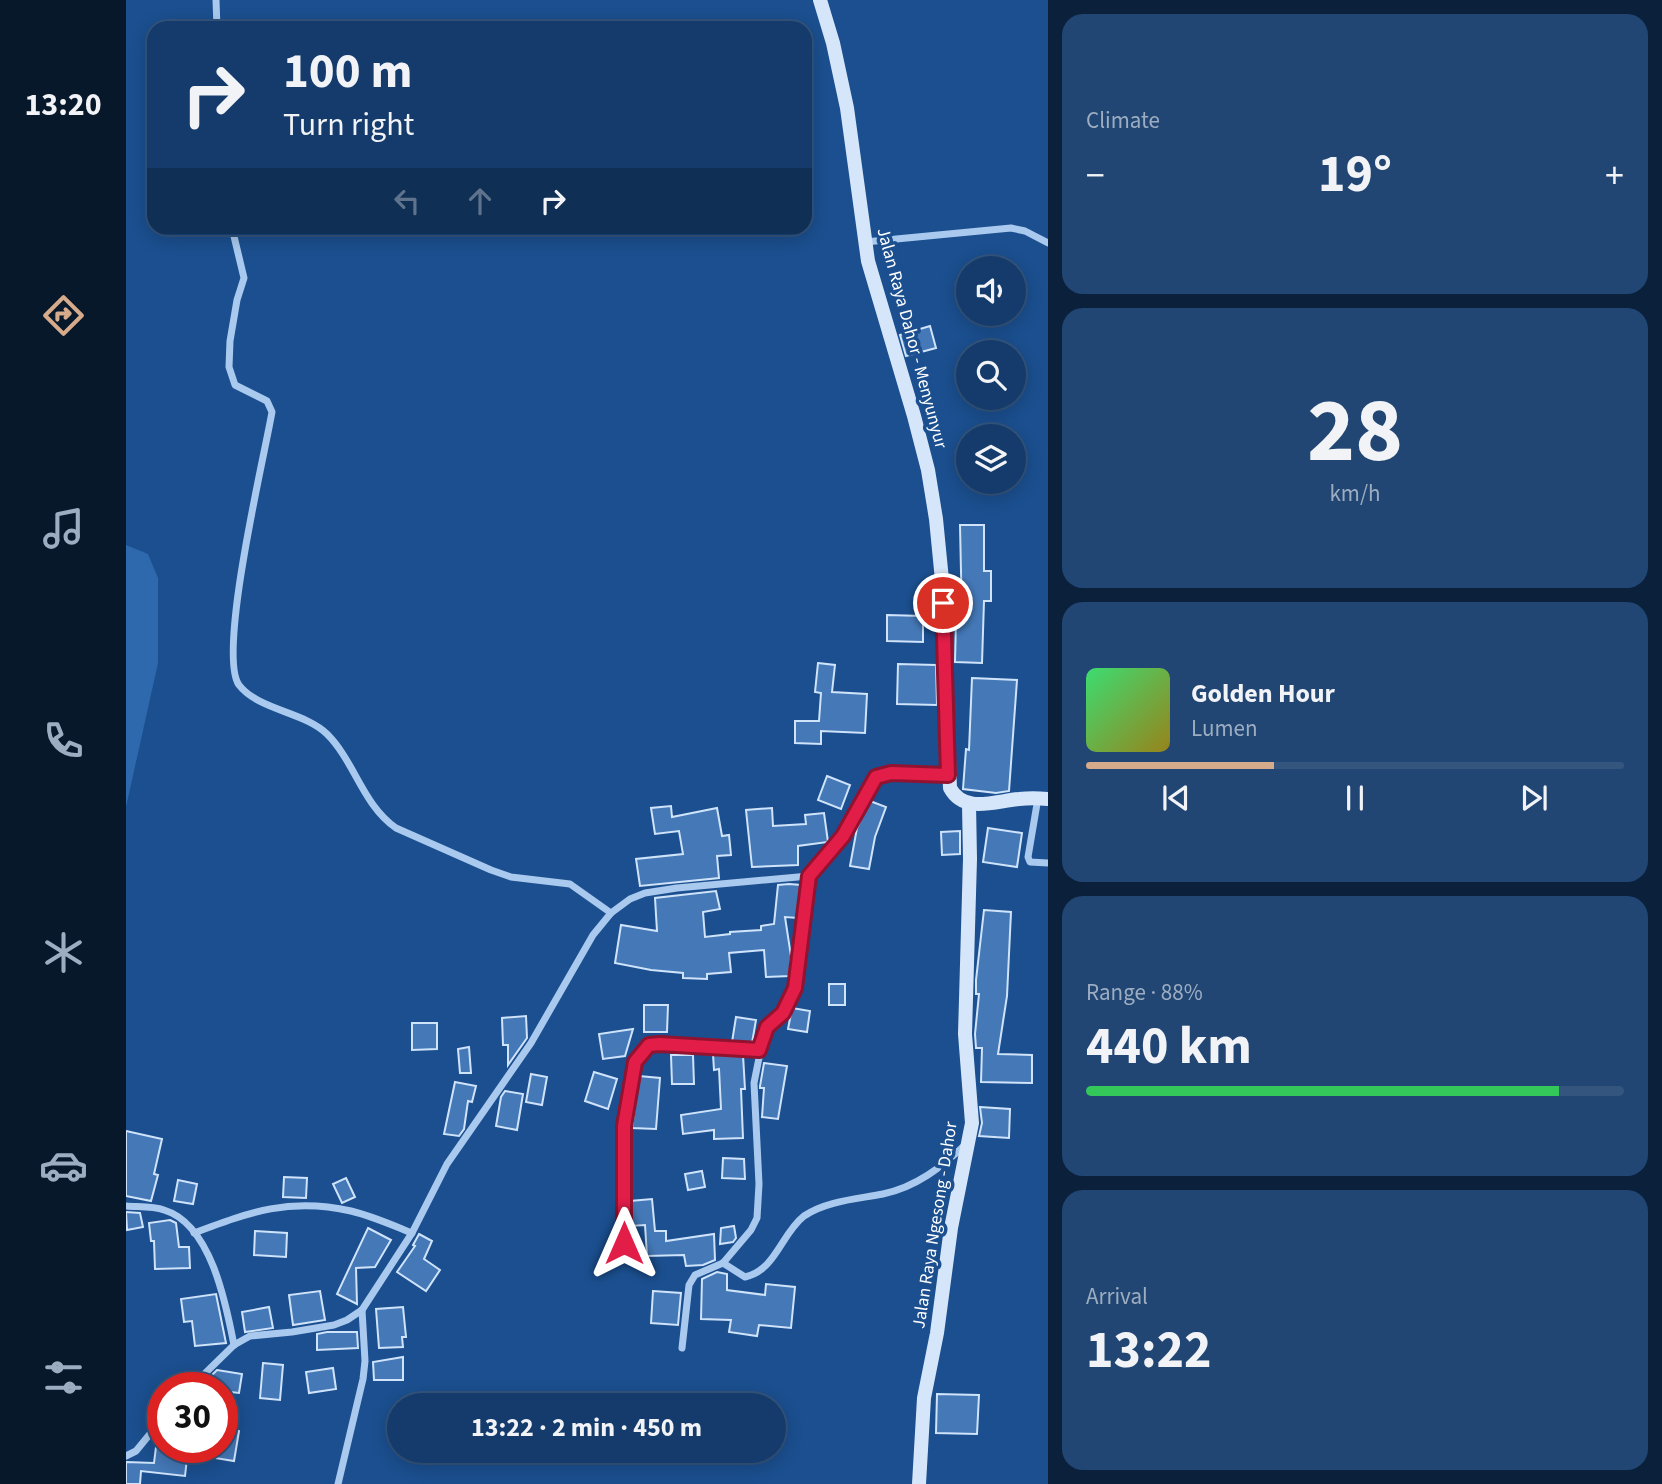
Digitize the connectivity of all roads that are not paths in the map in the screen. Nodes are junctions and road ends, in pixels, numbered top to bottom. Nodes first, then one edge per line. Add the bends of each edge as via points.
1 (216, 0) edge
2 (820, 0) edge
3 (217, 21) edge
4 (234, 235) edge
5 (864, 242) junction
6 (1048, 243) edge
7 (948, 775) junction
8 (1043, 799) edge
9 (968, 804) junction
10 (1048, 863) edge
11 (809, 876) junction
12 (611, 912) junction
13 (759, 1050) junction
14 (970, 1140) junction
15 (126, 1206) edge
16 (194, 1233) junction
17 (412, 1233) junction
18 (624, 1243) dead end
19 (723, 1263) junction
20 (362, 1310) junction
21 (234, 1345) junction
22 (682, 1348) dead end
23 (206, 1372) edge
24 (147, 1438) edge
25 (126, 1456) edge
26 (338, 1484) edge
27 (919, 1484) edge

1 - 3 street
2 - 5 street, Jalan Raya Dahor - Menyunyur via 847,108
4 - 12 street via 244,278 233,314 229,367 235,385 267,401 272,412 237,592 233,666 239,684 261,700 320,728 382,818 396,828 511,877 570,884
5 - 6 street via 1018,228
5 - 7 street, Jalan Raya Dahor - Menyunyur via 921,443 936,519
7 - 9 street via 954,796
7 - 11 street via 891,773 876,777 843,836
8 - 9 street
8 - 10 street via 1028,857 1035,864
9 - 14 street, Jalan Raya Ngesong - Dahor via 965,1034 972,1101
11 - 12 street via 645,893
11 - 13 street via 795,988 783,1013 767,1027
12 - 17 street via 531,1043 447,1164
13 - 18 street via 660,1044 641,1052 635,1062 624,1126
13 - 19 street via 754,1083 757,1218
14 - 19 street via 944,1165 905,1187 805,1216 754,1275 745,1277
14 - 27 street, Jalan Raya Ngesong - Dahor via 924,1398
15 - 16 street via 164,1210
16 - 17 street via 270,1208 305,1204 352,1211
16 - 21 street via 212,1260
17 - 20 street
19 - 22 street via 695,1275 689,1285
20 - 21 street via 334,1325 250,1336
20 - 26 street via 363,1378
21 - 23 street
24 - 25 street

